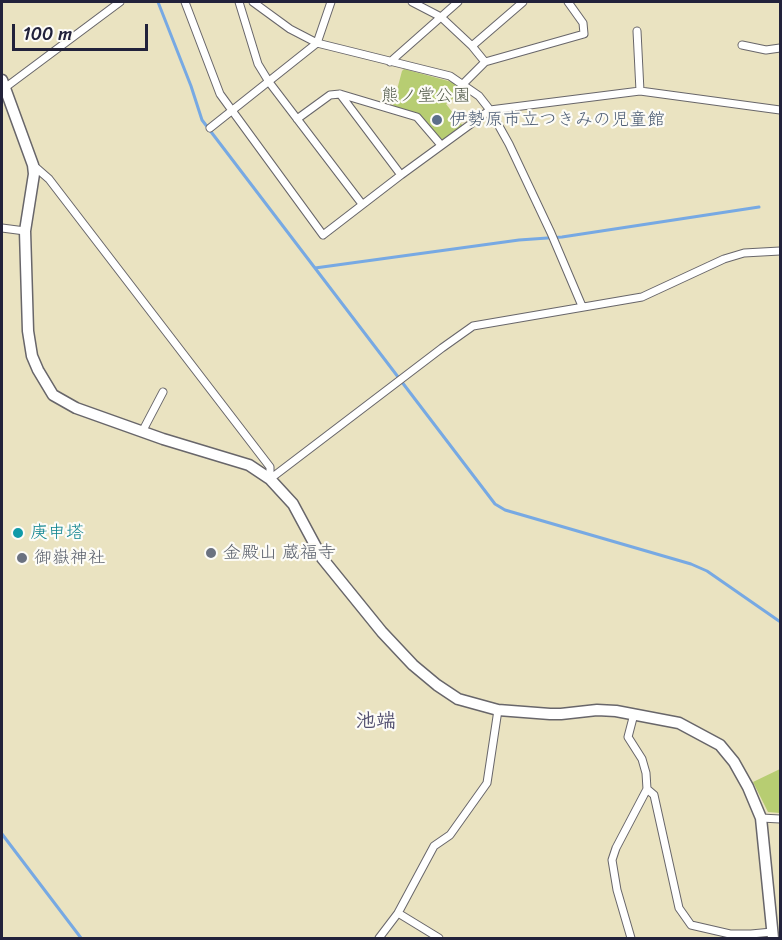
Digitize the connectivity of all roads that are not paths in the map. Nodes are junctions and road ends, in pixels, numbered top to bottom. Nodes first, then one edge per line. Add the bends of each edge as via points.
1 (120, 2) edge
2 (185, 2) edge
3 (239, 2) edge
4 (253, 2) edge
5 (331, 2) edge
6 (412, 2) edge
7 (458, 2) edge
8 (523, 2) edge
9 (568, 2) edge
10 (441, 17) junction
11 (637, 31) dead end
12 (317, 44) junction
13 (742, 45) dead end
14 (472, 46) junction
15 (780, 48) edge
16 (390, 62) junction
17 (485, 62) junction
18 (269, 82) junction
19 (463, 84) junction
20 (2, 86) edge
21 (640, 91) junction
22 (340, 94) junction
23 (490, 110) junction
24 (780, 110) edge
25 (231, 112) junction
26 (297, 119) junction
27 (210, 128) dead end
28 (441, 145) junction
29 (33, 165) junction
30 (401, 175) junction
31 (362, 204) junction
32 (2, 228) edge
33 (25, 231) junction
34 (780, 251) edge
35 (582, 306) junction
36 (163, 392) dead end
37 (142, 432) junction
38 (270, 479) junction
39 (498, 710) junction
40 (634, 714) junction
41 (647, 789) junction
42 (761, 818) junction
43 (780, 819) edge
44 (398, 913) junction
45 (772, 935) edge
46 (751, 936) edge
47 (379, 939) edge
48 (439, 939) edge
49 (631, 939) edge

1 - 20 street
2 - 25 street via 219,94
3 - 18 street via 258,64
4 - 12 street
5 - 12 street
6 - 10 street
7 - 10 street
8 - 14 street
9 - 17 street via 583,23 584,34
10 - 14 street
10 - 16 street
11 - 21 street
12 - 16 street
12 - 18 street
13 - 15 street via 766,51
14 - 17 street
16 - 19 street via 450,76
17 - 19 street
18 - 25 street
18 - 26 street
19 - 23 street
20 - 29 street
21 - 23 street
21 - 24 street
22 - 26 street via 330,94
22 - 28 street via 417,117
22 - 30 street
23 - 28 street
23 - 35 street
25 - 27 street
25 - 31 street via 323,235
26 - 31 street
28 - 30 street
29 - 33 street
29 - 38 street via 49,179 270,467
30 - 31 street
32 - 33 street
33 - 37 street via 28,331 32,356 48,387 63,402
34 - 35 street via 744,253 642,297
35 - 38 street via 465,330
36 - 37 street
37 - 38 street via 249,465
38 - 39 street via 293,504 328,566 396,648 448,694
39 - 40 street
39 - 44 street via 487,783 450,835 434,846
40 - 41 street via 628,737 642,759
40 - 42 street via 679,723 720,745 734,762
41 - 46 street via 654,795 679,908 691,925
41 - 49 street via 612,860 616,890
42 - 43 street
42 - 45 street
44 - 47 street
44 - 48 street
45 - 46 street

